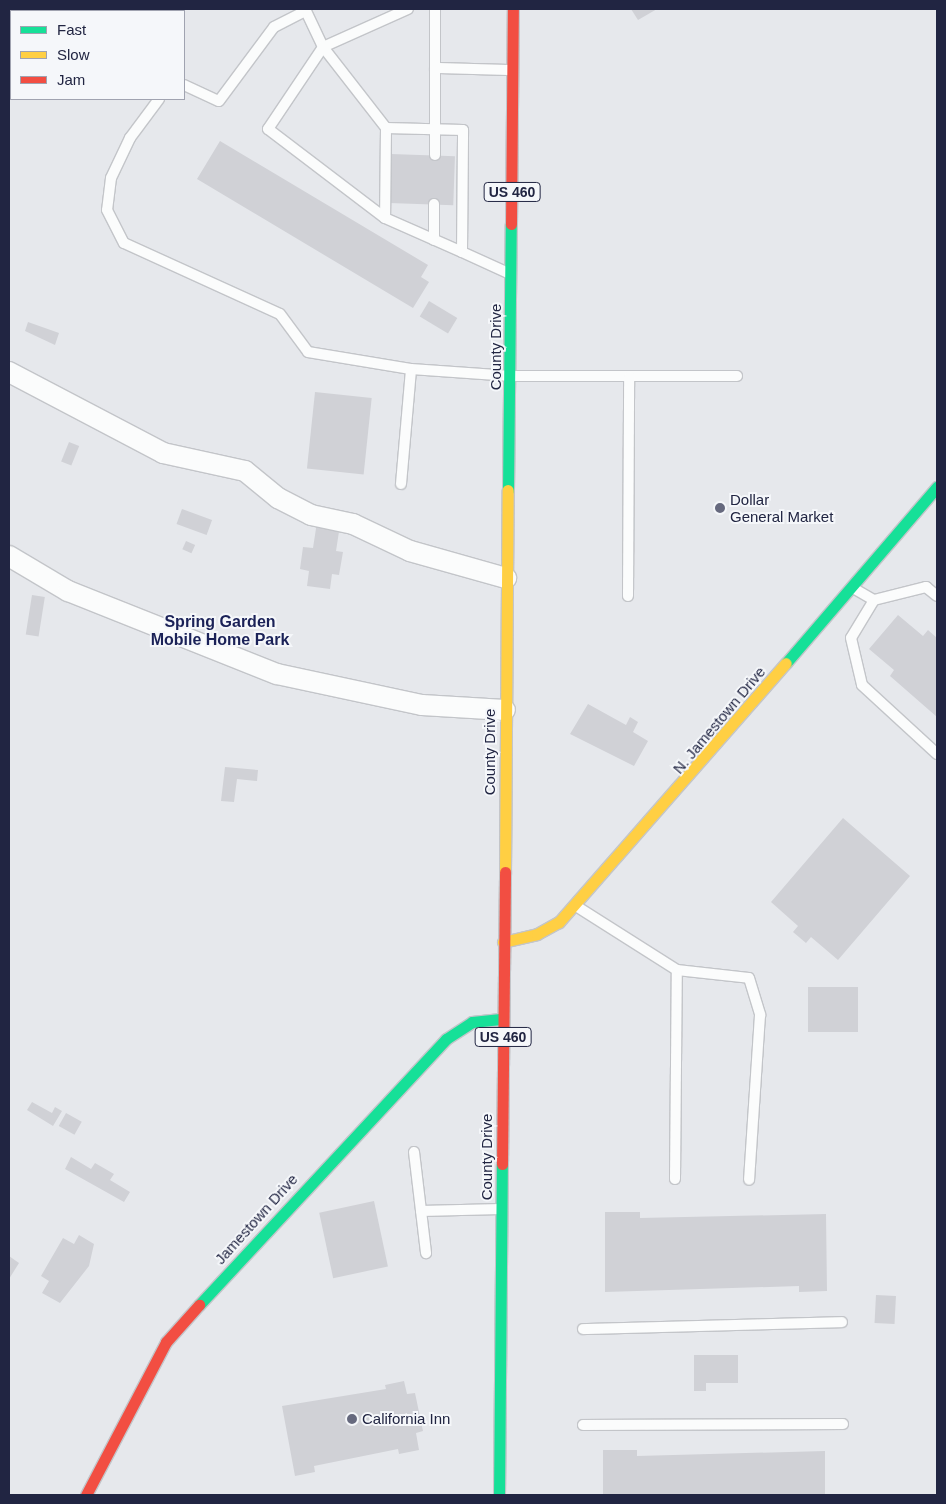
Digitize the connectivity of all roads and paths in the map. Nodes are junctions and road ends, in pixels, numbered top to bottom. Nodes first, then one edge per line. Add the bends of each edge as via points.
1 (408, 9) edge
2 (436, 9) edge
3 (513, 9) edge
4 (305, 10) edge
5 (323, 47) junction
6 (435, 68) junction
7 (514, 70) junction
8 (185, 85) edge
9 (159, 100) edge
10 (386, 128) junction
11 (435, 129) junction
12 (435, 155) dead end
13 (434, 204) dead end
14 (385, 218) junction
15 (434, 240) junction
16 (462, 252) junction
17 (511, 274) junction
18 (411, 369) junction
19 (9, 372) edge
20 (511, 376) junction
21 (737, 376) dead end
22 (629, 377) junction
23 (401, 484) dead end
24 (937, 487) edge
25 (9, 556) edge
26 (506, 578) junction
27 (852, 587) junction
28 (628, 596) dead end
29 (937, 596) edge
30 (874, 600) junction
31 (505, 710) junction
32 (937, 754) edge
33 (576, 905) junction
34 (503, 942) junction
35 (677, 970) junction
36 (503, 1019) junction
37 (414, 1152) dead end
38 (675, 1179) dead end
39 (749, 1180) dead end
40 (502, 1209) junction
41 (421, 1211) junction
42 (426, 1253) dead end
43 (842, 1322) dead end
44 (583, 1329) dead end
45 (843, 1424) dead end
46 (583, 1425) dead end
47 (86, 1495) edge
48 (499, 1495) edge

1 - 5 lane
2 - 6 lane
3 - 7 main road, County Drive / US 460
4 - 5 lane
4 - 8 lane via 274,27 219,101
5 - 10 lane
5 - 14 lane via 268,129
6 - 7 lane
6 - 11 lane
7 - 17 main road, County Drive / US 460
9 - 18 lane via 130,138 111,178 107,210 124,243 280,314 308,352
10 - 11 lane
10 - 14 lane
11 - 12 lane
11 - 16 lane via 463,130
13 - 15 lane
14 - 15 lane
15 - 16 lane
16 - 17 lane
17 - 20 main road, County Drive / US 460
18 - 20 lane
18 - 23 lane
19 - 26 street via 163,453 245,471 278,498 311,515 353,524 410,551
20 - 22 lane
20 - 26 main road, County Drive / US 460
21 - 22 lane
22 - 28 lane
24 - 27 main road, N. Jamestown Drive
25 - 31 street via 68,591 277,674 422,705
26 - 31 main road, County Drive / US 460
27 - 30 lane
27 - 33 main road, N. Jamestown Drive
29 - 30 lane via 926,587
30 - 32 lane via 851,638 862,685
31 - 34 main road, County Drive / US 460
33 - 34 main road, N. Jamestown Drive via 537,934
33 - 35 lane
34 - 36 main road, County Drive / US 460
35 - 38 lane
35 - 39 lane via 748,978 760,1015
36 - 40 main road, County Drive / US 460
36 - 47 main road, Jamestown Drive via 472,1022 446,1039 222,1278 166,1342
37 - 41 lane
40 - 41 lane
40 - 48 main road, County Drive / US 460
41 - 42 lane
43 - 44 lane
45 - 46 lane

